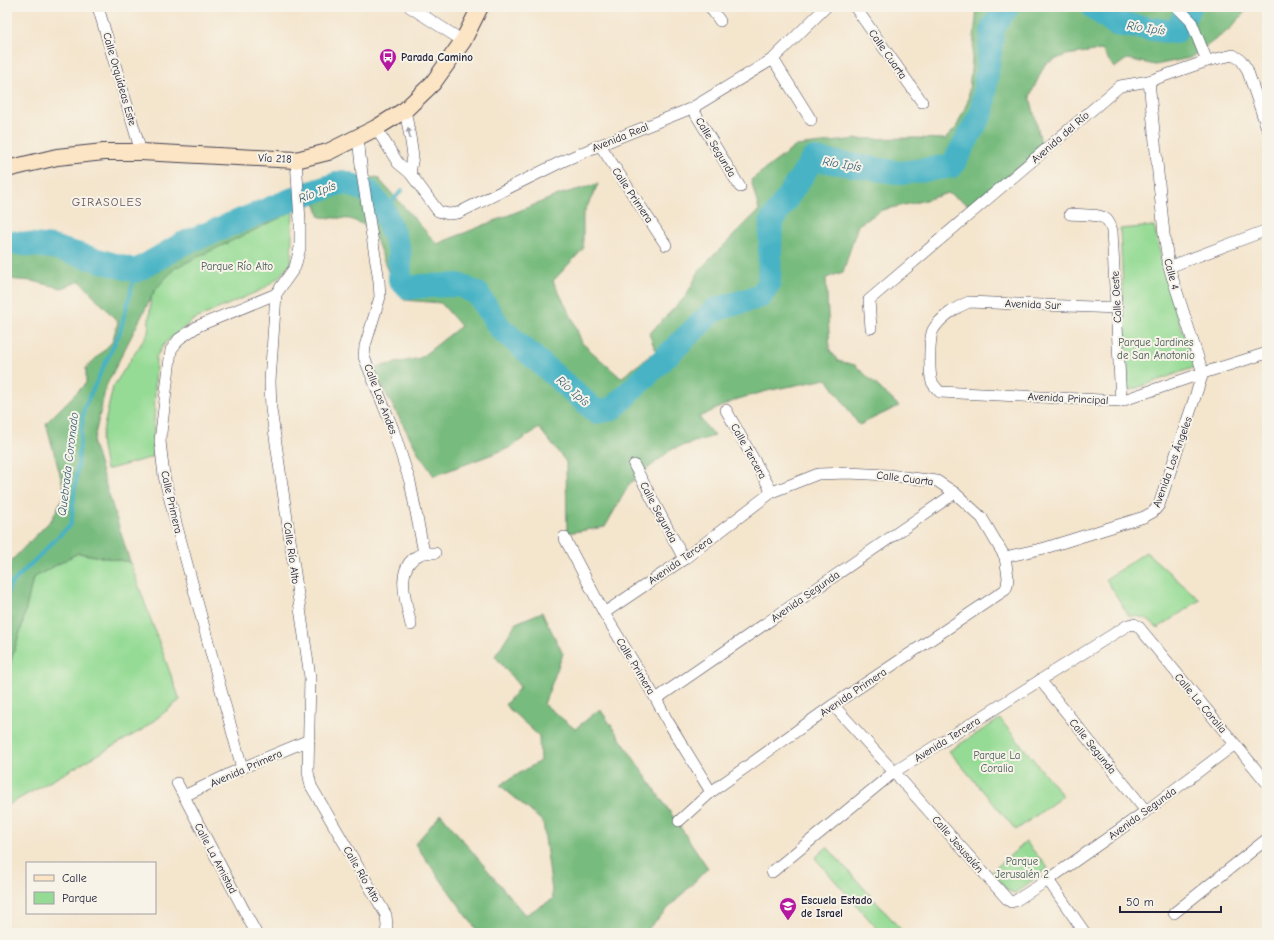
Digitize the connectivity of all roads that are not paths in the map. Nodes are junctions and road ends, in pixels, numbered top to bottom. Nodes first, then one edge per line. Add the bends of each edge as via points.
1 (98, 7) edge
2 (410, 7) edge
3 (480, 7) edge
4 (710, 7) edge
5 (826, 7) edge
6 (855, 7) edge
7 (1179, 10) edge
8 (720, 21) dead end
9 (462, 41) junction
10 (773, 59) junction
11 (1207, 61) junction
12 (1149, 81) junction
13 (922, 102) dead end
14 (692, 108) junction
15 (405, 110) junction
16 (811, 120) dead end
17 (376, 128) junction
18 (1267, 128) edge
19 (358, 138) junction
20 (600, 145) junction
21 (140, 152) junction
22 (296, 160) junction
23 (7, 169) edge
24 (410, 173) junction
25 (740, 187) dead end
26 (1070, 214) dead end
27 (1267, 230) edge
28 (666, 245) dead end
29 (1169, 267) junction
30 (276, 294) junction
31 (1117, 308) junction
32 (871, 328) dead end
33 (1267, 353) edge
34 (1203, 373) junction
35 (933, 384) joint
36 (1122, 401) junction
37 (726, 410) dead end
38 (634, 465) dead end
39 (818, 474) joint
40 (772, 492) junction
41 (955, 493) junction
42 (564, 537) dead end
43 (1005, 557) junction
44 (684, 559) junction
45 (604, 613) junction
46 (1134, 624) joint
47 (411, 626) dead end
48 (1040, 680) junction
49 (656, 699) junction
50 (833, 705) junction
51 (309, 740) junction
52 (1235, 744) junction
53 (242, 768) junction
54 (894, 772) junction
55 (177, 783) dead end
56 (1267, 783) edge
57 (711, 792) junction
58 (184, 796) junction
59 (1146, 811) junction
60 (679, 821) dead end
61 (1267, 839) edge
62 (772, 872) dead end
63 (1048, 880) junction
64 (1174, 913) dead end
65 (256, 933) edge
66 (386, 933) edge
67 (1085, 933) edge

1 - 21 street, Calle Orquídeas Este
2 - 9 street
3 - 9 main road, Vía 218
4 - 8 street
5 - 10 street, Avenida Real
6 - 13 street, Calle Cuarta
7 - 11 street via 1191,21
9 - 15 main road, Vía 218 via 433,83
10 - 14 street, Avenida Real
10 - 16 street
11 - 12 street, Avenida del Río
11 - 18 street, Avenida del Río via 1233,55 1241,60 1247,69
12 - 29 street, Calle 4
12 - 32 street, Avenida del Río via 1120,86 869,300
14 - 20 street, Avenida Real
14 - 25 street, Calle Segunda
15 - 17 main road, Vía 218
24 -> 15 street via 413,156
17 - 19 main road, Vía 218
17 - 24 street, Avenida Real via 398,163
19 - 22 main road, Vía 218 via 328,152
19 - 47 street, Calle Los Andes via 380,297 364,357 393,429 430,553 417,556 409,562 404,574
20 - 24 street, Avenida Real via 458,213 438,211
20 - 28 street, Calle Primera
21 - 22 main road, Vía 218
21 - 23 main road, Vía 218 via 104,152 58,157
22 - 30 street via 300,248 295,267
26 - 31 street, Calle Oeste via 1099,216 1106,218 1110,224
27 - 29 street
29 - 34 street, Calle 4
30 - 51 street, Calle Río Alto via 270,381 271,409 310,677
30 - 53 street, Calle Primera via 198,326 179,339 171,350 160,441 171,505
31 - 35 street, Avenida Sur via 969,302 960,305 932,331 930,377
31 - 36 street, Calle Oeste
33 - 34 street
34 - 36 street, Avenida Principal
34 - 43 street, Avenida Los Ángeles via 1159,504 1154,512 1053,545
35 - 36 street, Avenida Principal via 940,392
37 - 40 street, Calle Tercera
38 - 44 street, Calle Segunda
39 - 40 street, Avenida Tercera
39 - 41 street, Calle Cuarta via 888,475 937,481
40 - 44 street, Avenida Tercera
41 - 43 street, Calle Cuarta via 982,518
41 - 49 street, Avenida Segunda
42 - 45 street, Calle Primera
43 - 50 street, Avenida Primera via 1008,577 1005,590
44 - 45 street, Avenida Tercera
45 - 49 street, Calle Primera
46 - 48 street, Avenida Tercera via 1128,625
46 - 52 street, Calle La Coralia
48 - 54 street, Avenida Tercera
48 - 59 street, Calle Segunda
49 - 57 street, Calle Primera
50 - 54 street, Calle Jesusalén
50 - 57 street, Avenida Primera
51 - 53 street, Avenida Primera
51 - 66 street, Calle Río Alto via 307,762 311,786 386,915
52 - 56 street, Calle La Coralia
52 - 59 street, Avenida Segunda
53 - 58 street, Avenida Primera
54 - 62 street, Avenida Tercera
54 - 63 street, Calle Jesusalén via 1008,900 1015,901
55 - 58 street, Calle La Amistad
57 - 60 street, Avenida Primera
58 - 65 street, Calle La Amistad
59 - 63 street, Avenida Segunda
61 - 64 street
63 - 67 street

